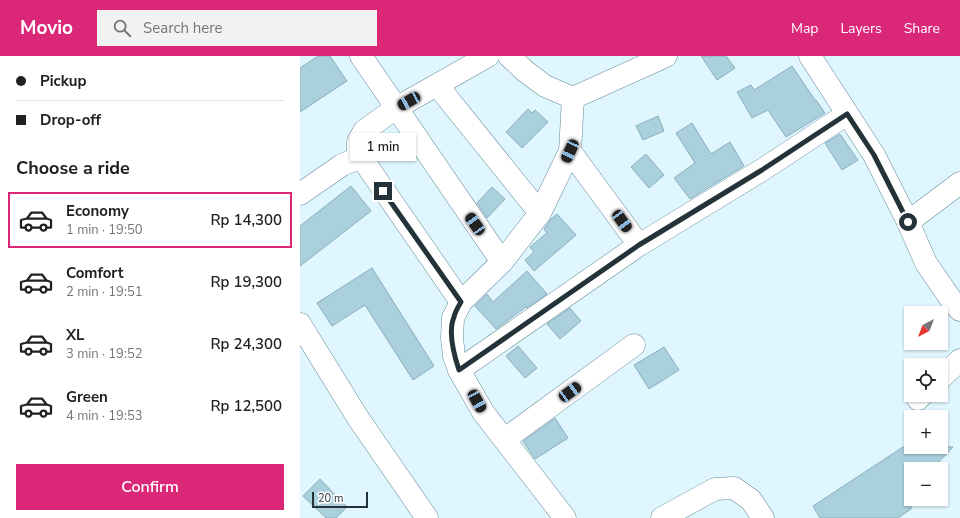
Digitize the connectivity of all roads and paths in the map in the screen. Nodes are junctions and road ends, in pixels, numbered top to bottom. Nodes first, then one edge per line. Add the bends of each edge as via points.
1 (361, 56) edge
2 (488, 56) edge
3 (509, 56) edge
4 (666, 56) edge
5 (810, 56) edge
6 (436, 85) junction
7 (573, 98) junction
8 (396, 108) junction
9 (847, 114) junction
10 (570, 151) junction
11 (361, 157) junction
12 (960, 183) edge
13 (300, 194) edge
14 (540, 213) junction
15 (908, 222) junction
16 (639, 245) junction
17 (502, 262) junction
18 (461, 302) junction
19 (960, 310) edge
20 (300, 324) edge
21 (634, 345) dead end
22 (960, 360) edge
23 (459, 370) junction
24 (948, 371) edge
25 (505, 439) junction
26 (427, 518) edge
27 (565, 518) edge
28 (662, 518) edge
29 (763, 518) edge

1 - 8 street
2 - 6 street
3 - 7 street via 545,86
4 - 7 street
5 - 9 street
6 - 8 street
6 - 14 street
7 - 10 street
8 - 11 street via 364,131 358,142
8 - 17 street
9 - 15 street via 874,155
9 - 16 street via 762,170
10 - 14 street
10 - 16 street
11 - 13 street via 342,165
11 - 18 street
12 - 15 street
14 - 17 street
15 - 19 street via 926,263
16 - 23 street
17 - 18 street
18 - 23 street via 453,318 452,338
20 - 26 street via 358,418
21 - 25 street
22 - 24 street
23 - 25 street via 483,412
25 - 27 street
28 - 29 street via 715,489 734,488 751,500

